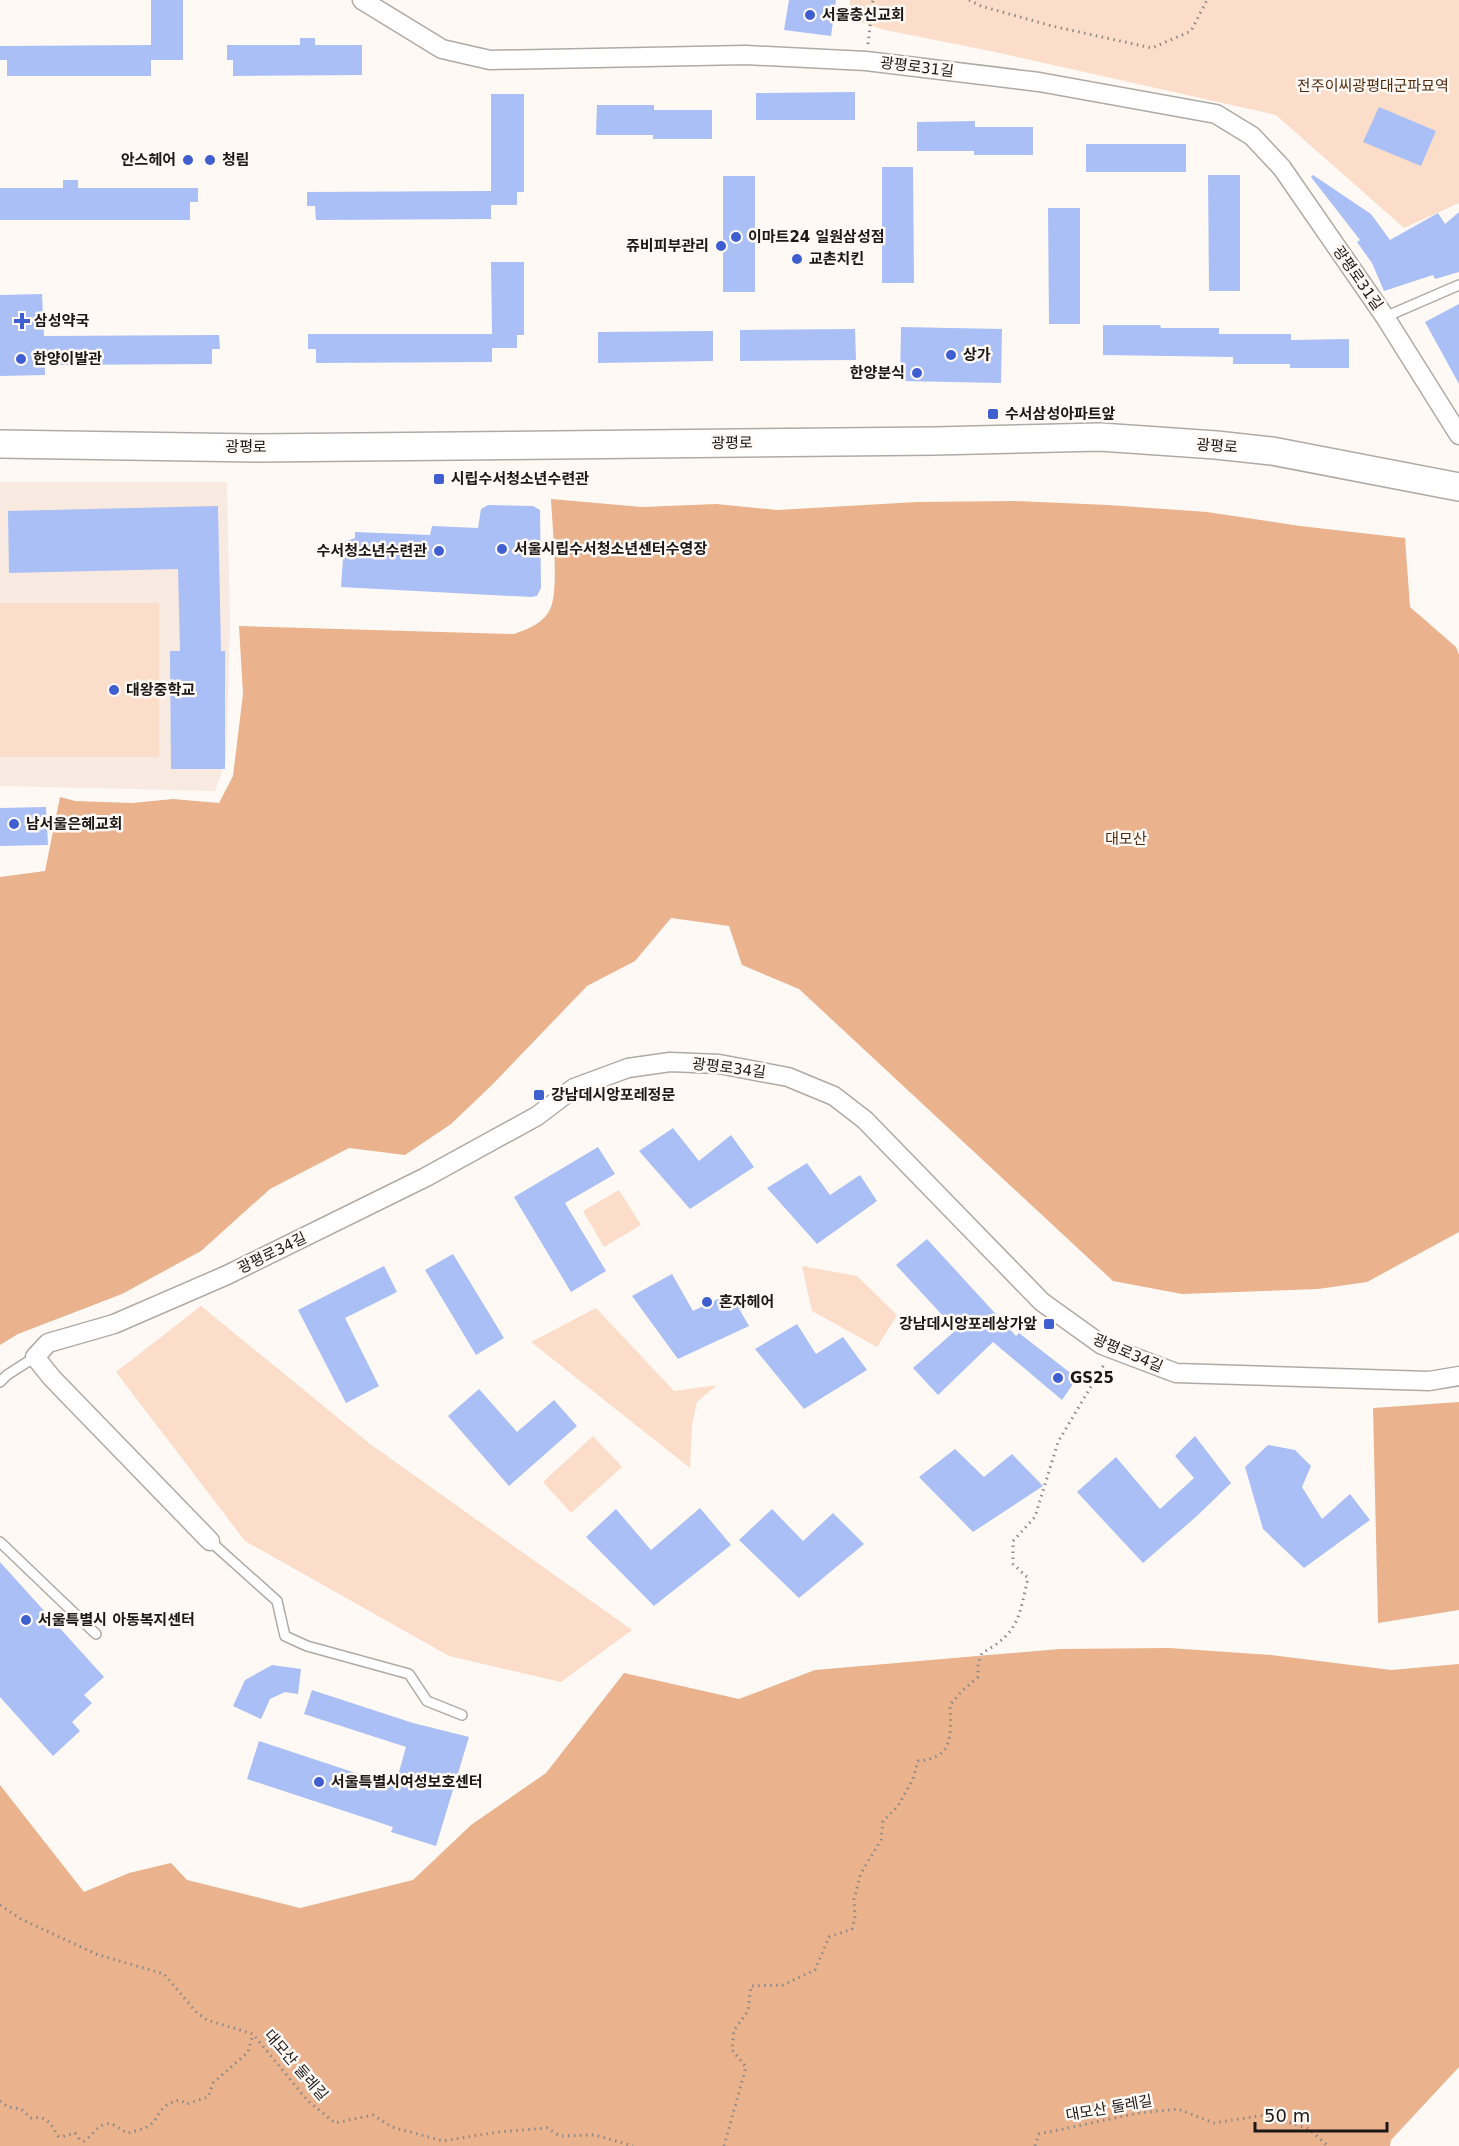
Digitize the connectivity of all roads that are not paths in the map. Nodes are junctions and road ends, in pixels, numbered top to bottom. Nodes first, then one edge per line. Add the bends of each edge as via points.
1 (362, 0) edge
2 (1459, 285) edge
3 (1385, 318) junction
4 (1459, 435) edge
5 (0, 444) edge
6 (1459, 487) edge
7 (35, 1357) junction
8 (1459, 1376) edge
9 (0, 1382) edge
10 (210, 1541) joint
11 (0, 1542) edge
12 (96, 1634) dead end
13 (462, 1715) dead end

1 - 3 street, 광평로31길 via 442,49 490,60 746,55 866,61 1039,82 1216,114 1252,136 1282,168
2 - 3 lane, 광평로31길
3 - 4 street, 광평로31길
5 - 6 main road, 광평로 via 269,448 1100,437 1272,451
7 - 8 street, 광평로34길 via 48,1343 114,1324 227,1275 426,1177 537,1116 574,1088 628,1068 670,1062 719,1064 788,1077 834,1096 865,1120 1042,1302 1102,1345 1176,1373 1429,1381
7 - 9 lane
7 - 10 street
10 - 13 lane via 278,1601 285,1636 307,1646 409,1674 427,1701
11 - 12 lane

